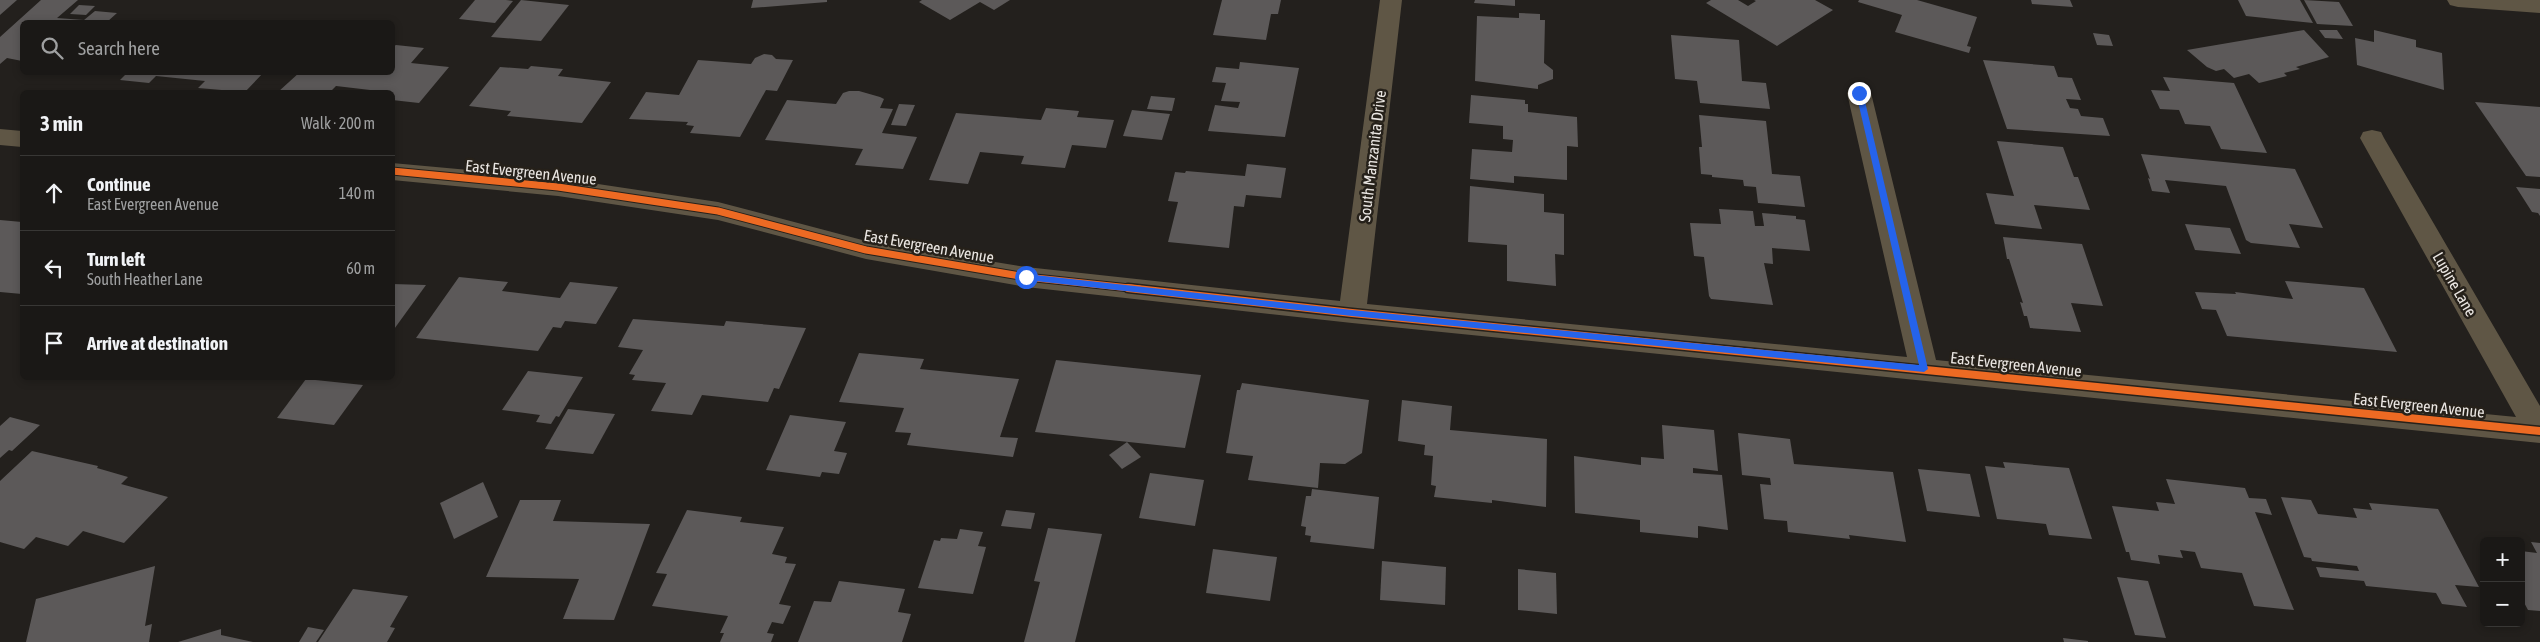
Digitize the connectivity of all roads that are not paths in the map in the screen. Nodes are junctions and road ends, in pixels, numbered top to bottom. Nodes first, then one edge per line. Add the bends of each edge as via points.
1 (1391, 0) edge
2 (2458, 0) edge
3 (2540, 6) edge
4 (1859, 93) dead end
5 (0, 137) edge
6 (2372, 138) dead end
7 (20, 139) edge
8 (395, 171) edge
9 (1352, 313) junction
10 (1924, 369) junction
11 (2540, 431) edge

1 - 9 street, South Manzanita Drive
2 - 3 street
4 - 10 street
5 - 7 street
6 - 11 street, Lupine Lane
8 - 9 street, East Evergreen Avenue via 558,187 718,211 866,250 1026,277
9 - 10 street, East Evergreen Avenue
10 - 11 street, East Evergreen Avenue

